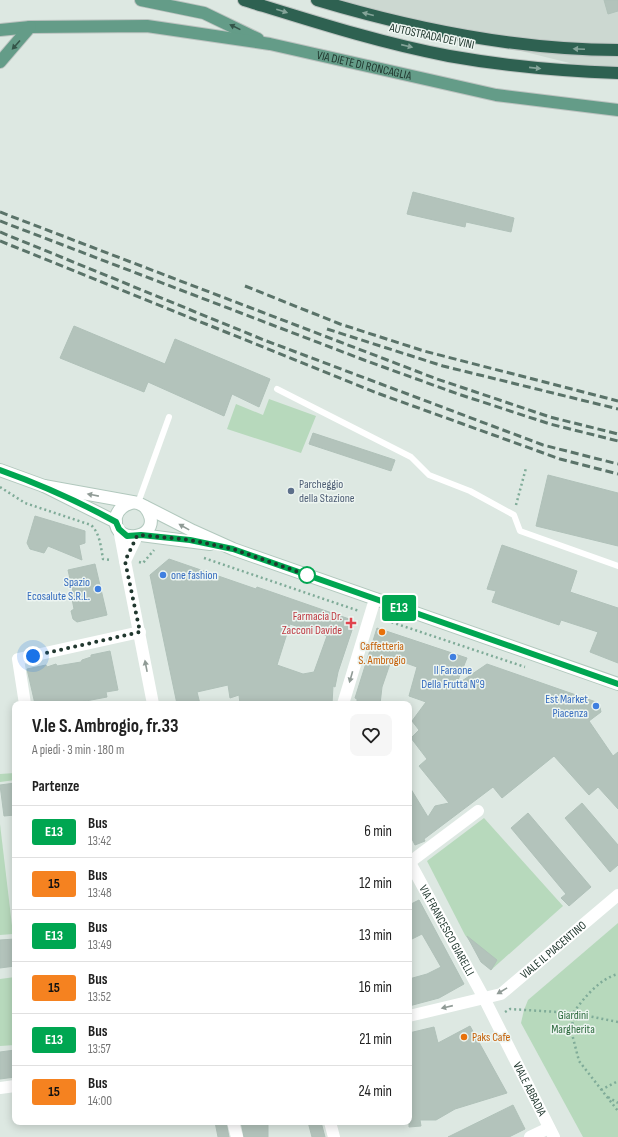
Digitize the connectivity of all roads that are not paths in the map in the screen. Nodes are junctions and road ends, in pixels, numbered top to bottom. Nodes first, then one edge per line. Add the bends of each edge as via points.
1 (141, 0) edge
2 (244, 0) edge
3 (317, 0) edge
4 (30, 27) junction
5 (0, 30) edge
6 (270, 44) junction
7 (618, 50) edge
8 (0, 62) edge
9 (618, 73) edge
10 (618, 110) edge
11 (277, 389) dead end
12 (169, 417) dead end
13 (0, 470) edge
14 (44, 486) junction
15 (138, 504) junction
16 (118, 526) junction
17 (139, 536) junction
18 (233, 549) junction
19 (125, 561) junction
20 (618, 566) edge
21 (375, 599) junction
22 (140, 632) junction
23 (618, 684) edge
24 (25, 701) edge
25 (152, 701) edge
26 (344, 701) edge
27 (478, 811) dead end
28 (412, 860) edge
29 (412, 867) edge
30 (618, 895) edge
31 (484, 998) junction
32 (412, 1015) edge
33 (12, 1086) edge
34 (0, 1088) edge
35 (234, 1125) edge
36 (331, 1125) edge
37 (551, 1132) edge
38 (237, 1137) edge
39 (334, 1137) edge
40 (530, 1137) edge

6 -> 1 main road via 204,13
2 -> 9 highway, AUTOSTRADA DEI VINI via 335,28 448,56 505,65
7 -> 3 highway, AUTOSTRADA DEI VINI via 556,48 426,29
4 - 5 main road, VIA DIETE DI RONCAGLIA
4 - 6 main road, VIA DIETE DI RONCAGLIA via 147,26
4 -> 8 main road
6 - 10 main road, VIA DIETE DI RONCAGLIA via 496,95
11 - 20 lane via 411,457 429,475 470,491 514,515 520,531
12 - 15 lane
13 - 14 street
15 -> 14 street
14 - 16 street
15 - 16 street via 121,507 118,512
15 - 17 street via 150,516 149,528
18 -> 15 street
16 - 17 street via 127,536
16 - 19 street
17 - 18 street via 190,540
17 - 19 street
18 - 21 street
19 - 22 street
21 - 23 street
21 -> 26 street
22 - 24 street via 18,659
25 -> 22 street
27 - 28 street, VIA FRANCESCO GIARELLI
29 - 31 street, VIA FRANCESCO GIARELLI
30 -> 31 street, VIALE IL PIACENTINO via 501,994
31 -> 32 street, VIALE IL PIACENTINO
31 - 37 street, VIALE ABBADIA
33 - 34 street
35 - 38 street
36 - 39 street
37 - 40 street

